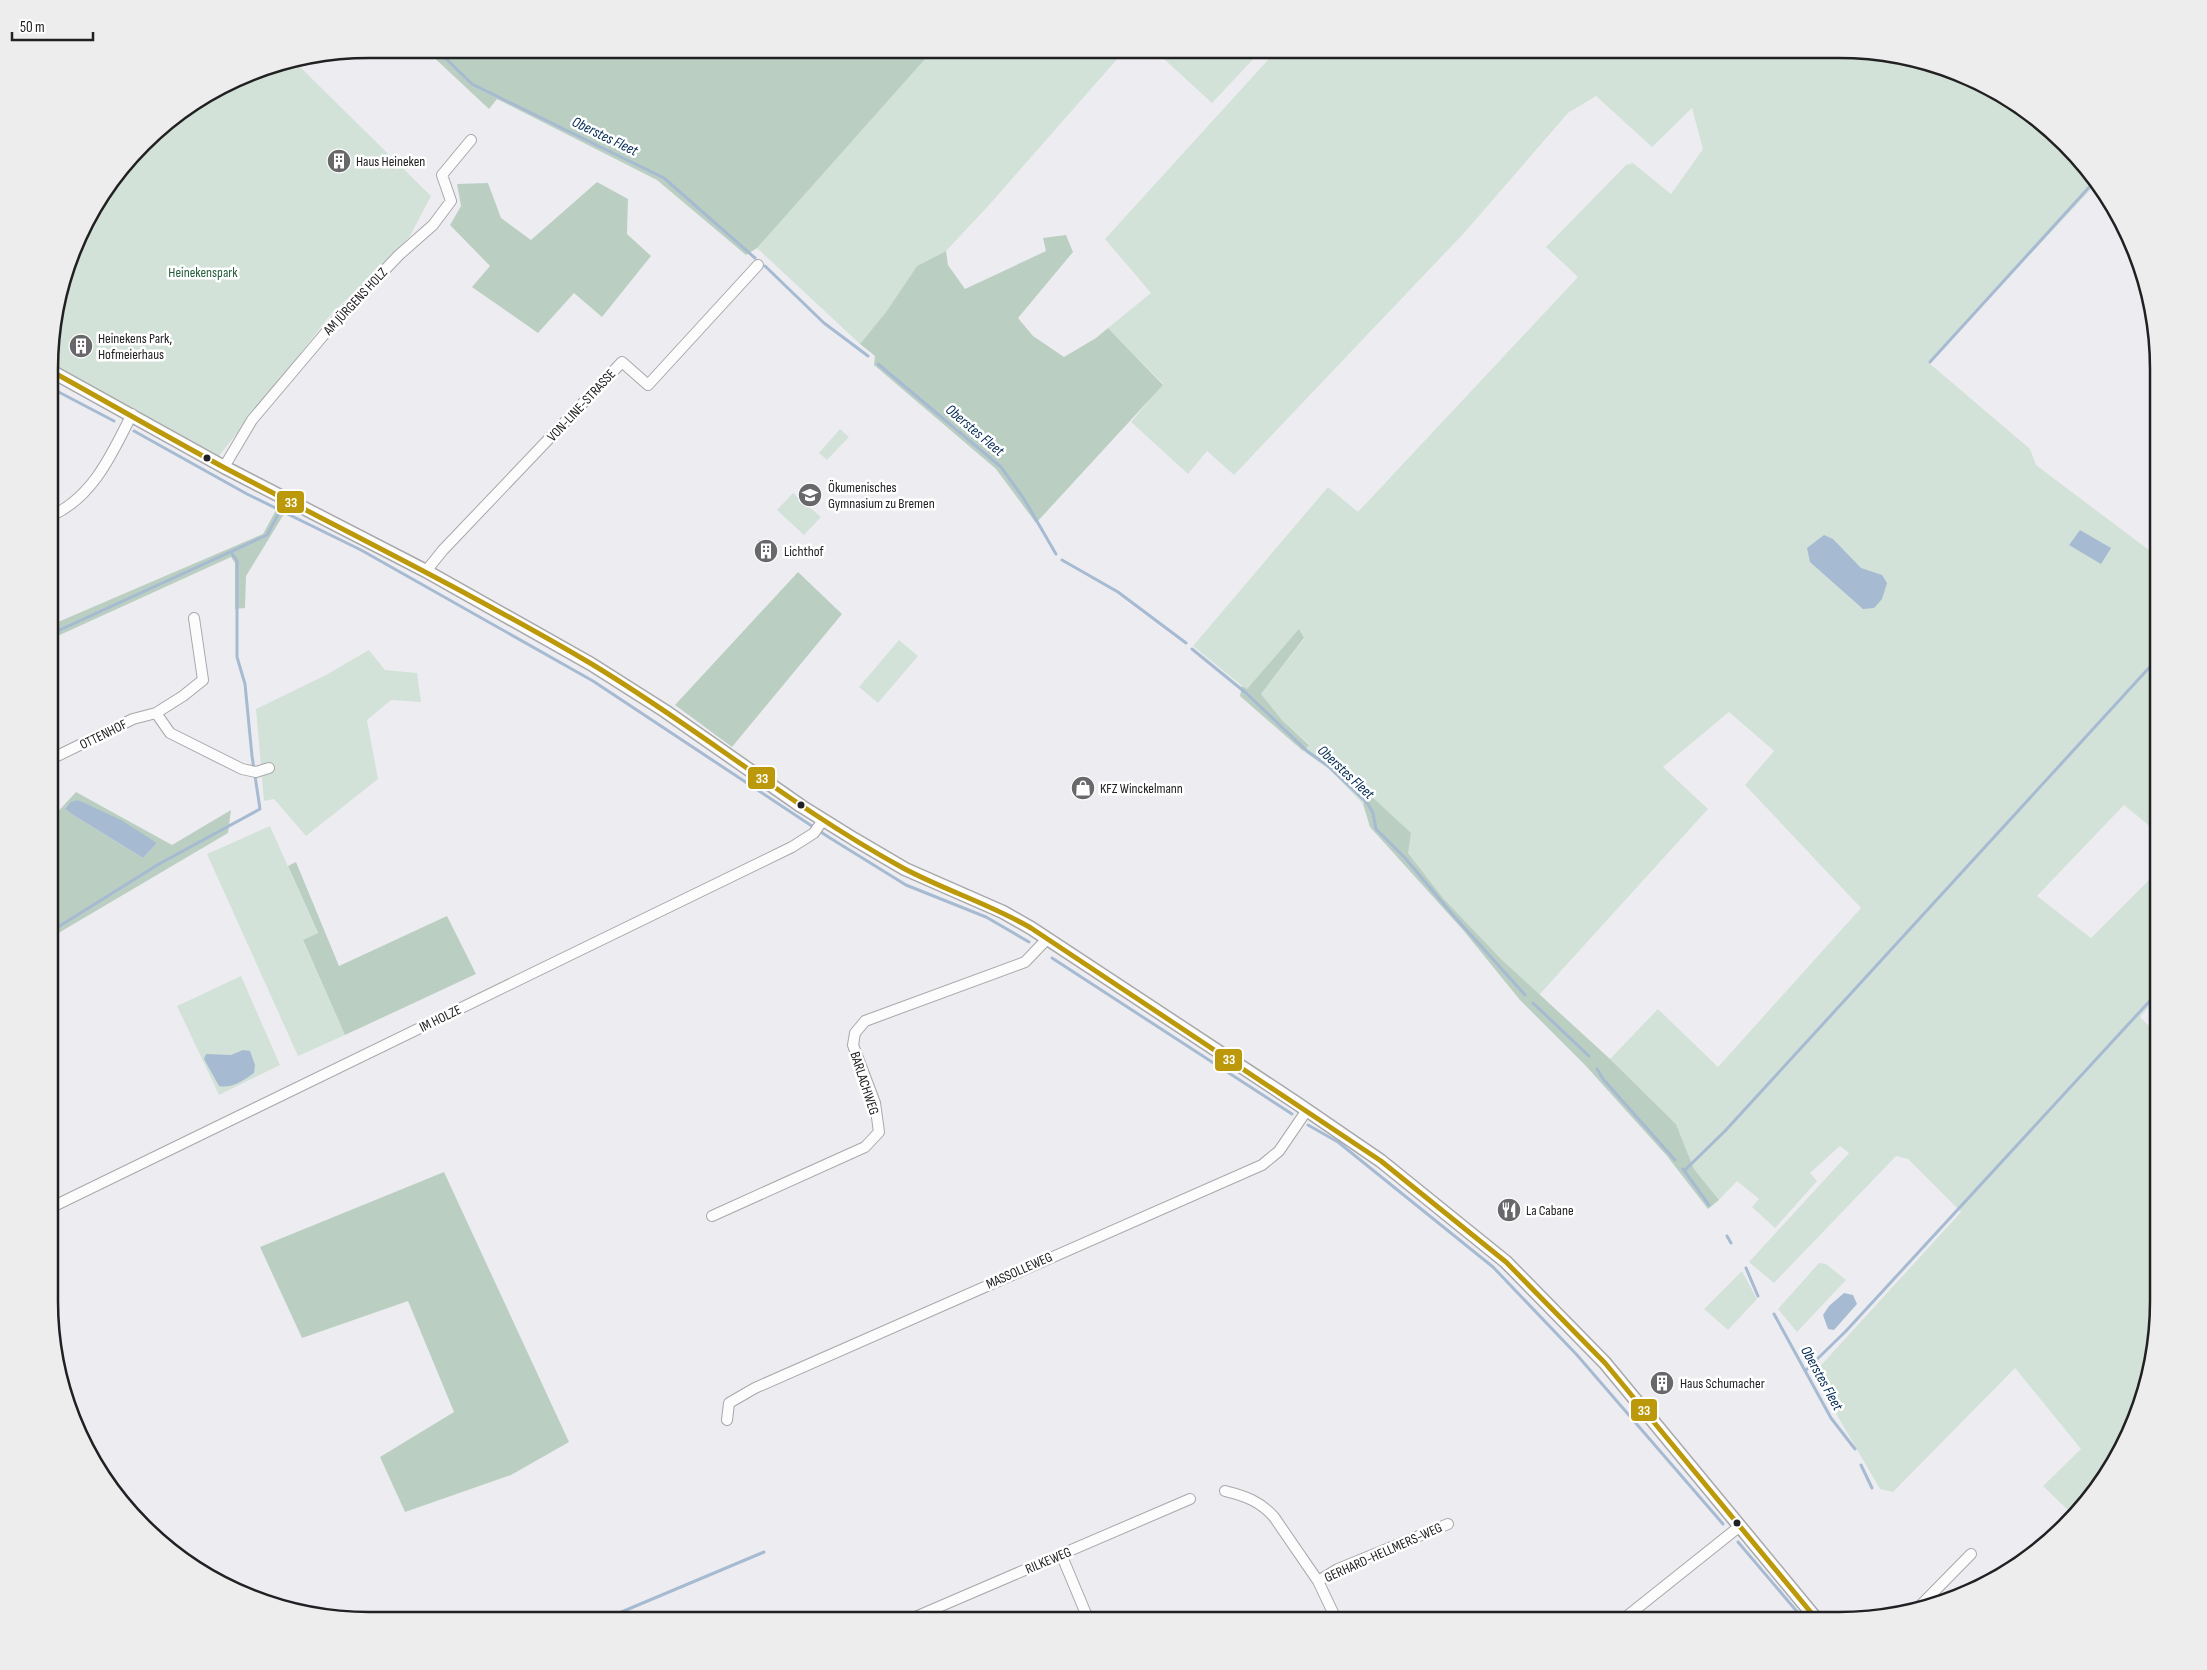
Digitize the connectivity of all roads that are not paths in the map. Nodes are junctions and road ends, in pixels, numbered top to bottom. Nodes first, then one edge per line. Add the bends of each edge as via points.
1 (471, 140) dead end
2 (758, 266) dead end
3 (58, 375) edge
4 (132, 414) junction
5 (224, 467) junction
6 (58, 513) edge
7 (426, 571) junction
8 (194, 618) dead end
9 (156, 713) junction
10 (58, 756) edge
11 (269, 768) dead end
12 (818, 827) junction
13 (1047, 939) junction
14 (1307, 1110) junction
15 (58, 1204) edge
16 (712, 1216) dead end
17 (727, 1420) dead end
18 (1225, 1491) dead end
19 (1190, 1499) dead end
20 (1448, 1524) dead end
21 (1740, 1526) junction
22 (1061, 1554) junction
23 (1971, 1554) dead end
24 (1318, 1581) junction
25 (1926, 1600) edge
26 (927, 1612) edge
27 (1085, 1612) edge
28 (1333, 1612) edge
29 (1632, 1612) edge
30 (1811, 1612) edge

1 - 5 street, AM JÜRGENS HOLZ via 442,175 451,201 440,216 333,324 252,420
2 - 7 street, VON-LINE-STRASSE via 648,386 622,362
3 - 4 street
4 - 5 street
4 - 6 street via 107,464 88,490
5 - 7 street
7 - 12 street via 591,664 665,711
8 - 9 street, OTTENHOF via 203,680
9 - 10 street, OTTENHOF via 133,719
9 - 11 street via 170,733 242,769 256,772
12 - 13 street via 1003,912
12 - 15 street, IM HOLZE via 783,852
13 - 14 street
13 - 16 street, BARLACHWEG via 1025,962 866,1021 855,1033 853,1045 875,1103 879,1132 865,1147
14 - 17 street, MASSOLLEWEG via 1280,1151 1262,1165 755,1388 729,1403
14 - 21 street via 1404,1178 1506,1262 1605,1364
18 - 24 street via 1251,1498 1266,1507
19 - 22 street, RILKEWEG
20 - 24 street, GERHARD-HELLMERS-WEG
21 - 29 street
21 - 30 street
22 - 26 street, RILKEWEG
22 - 27 street
23 - 25 street
24 - 28 street

